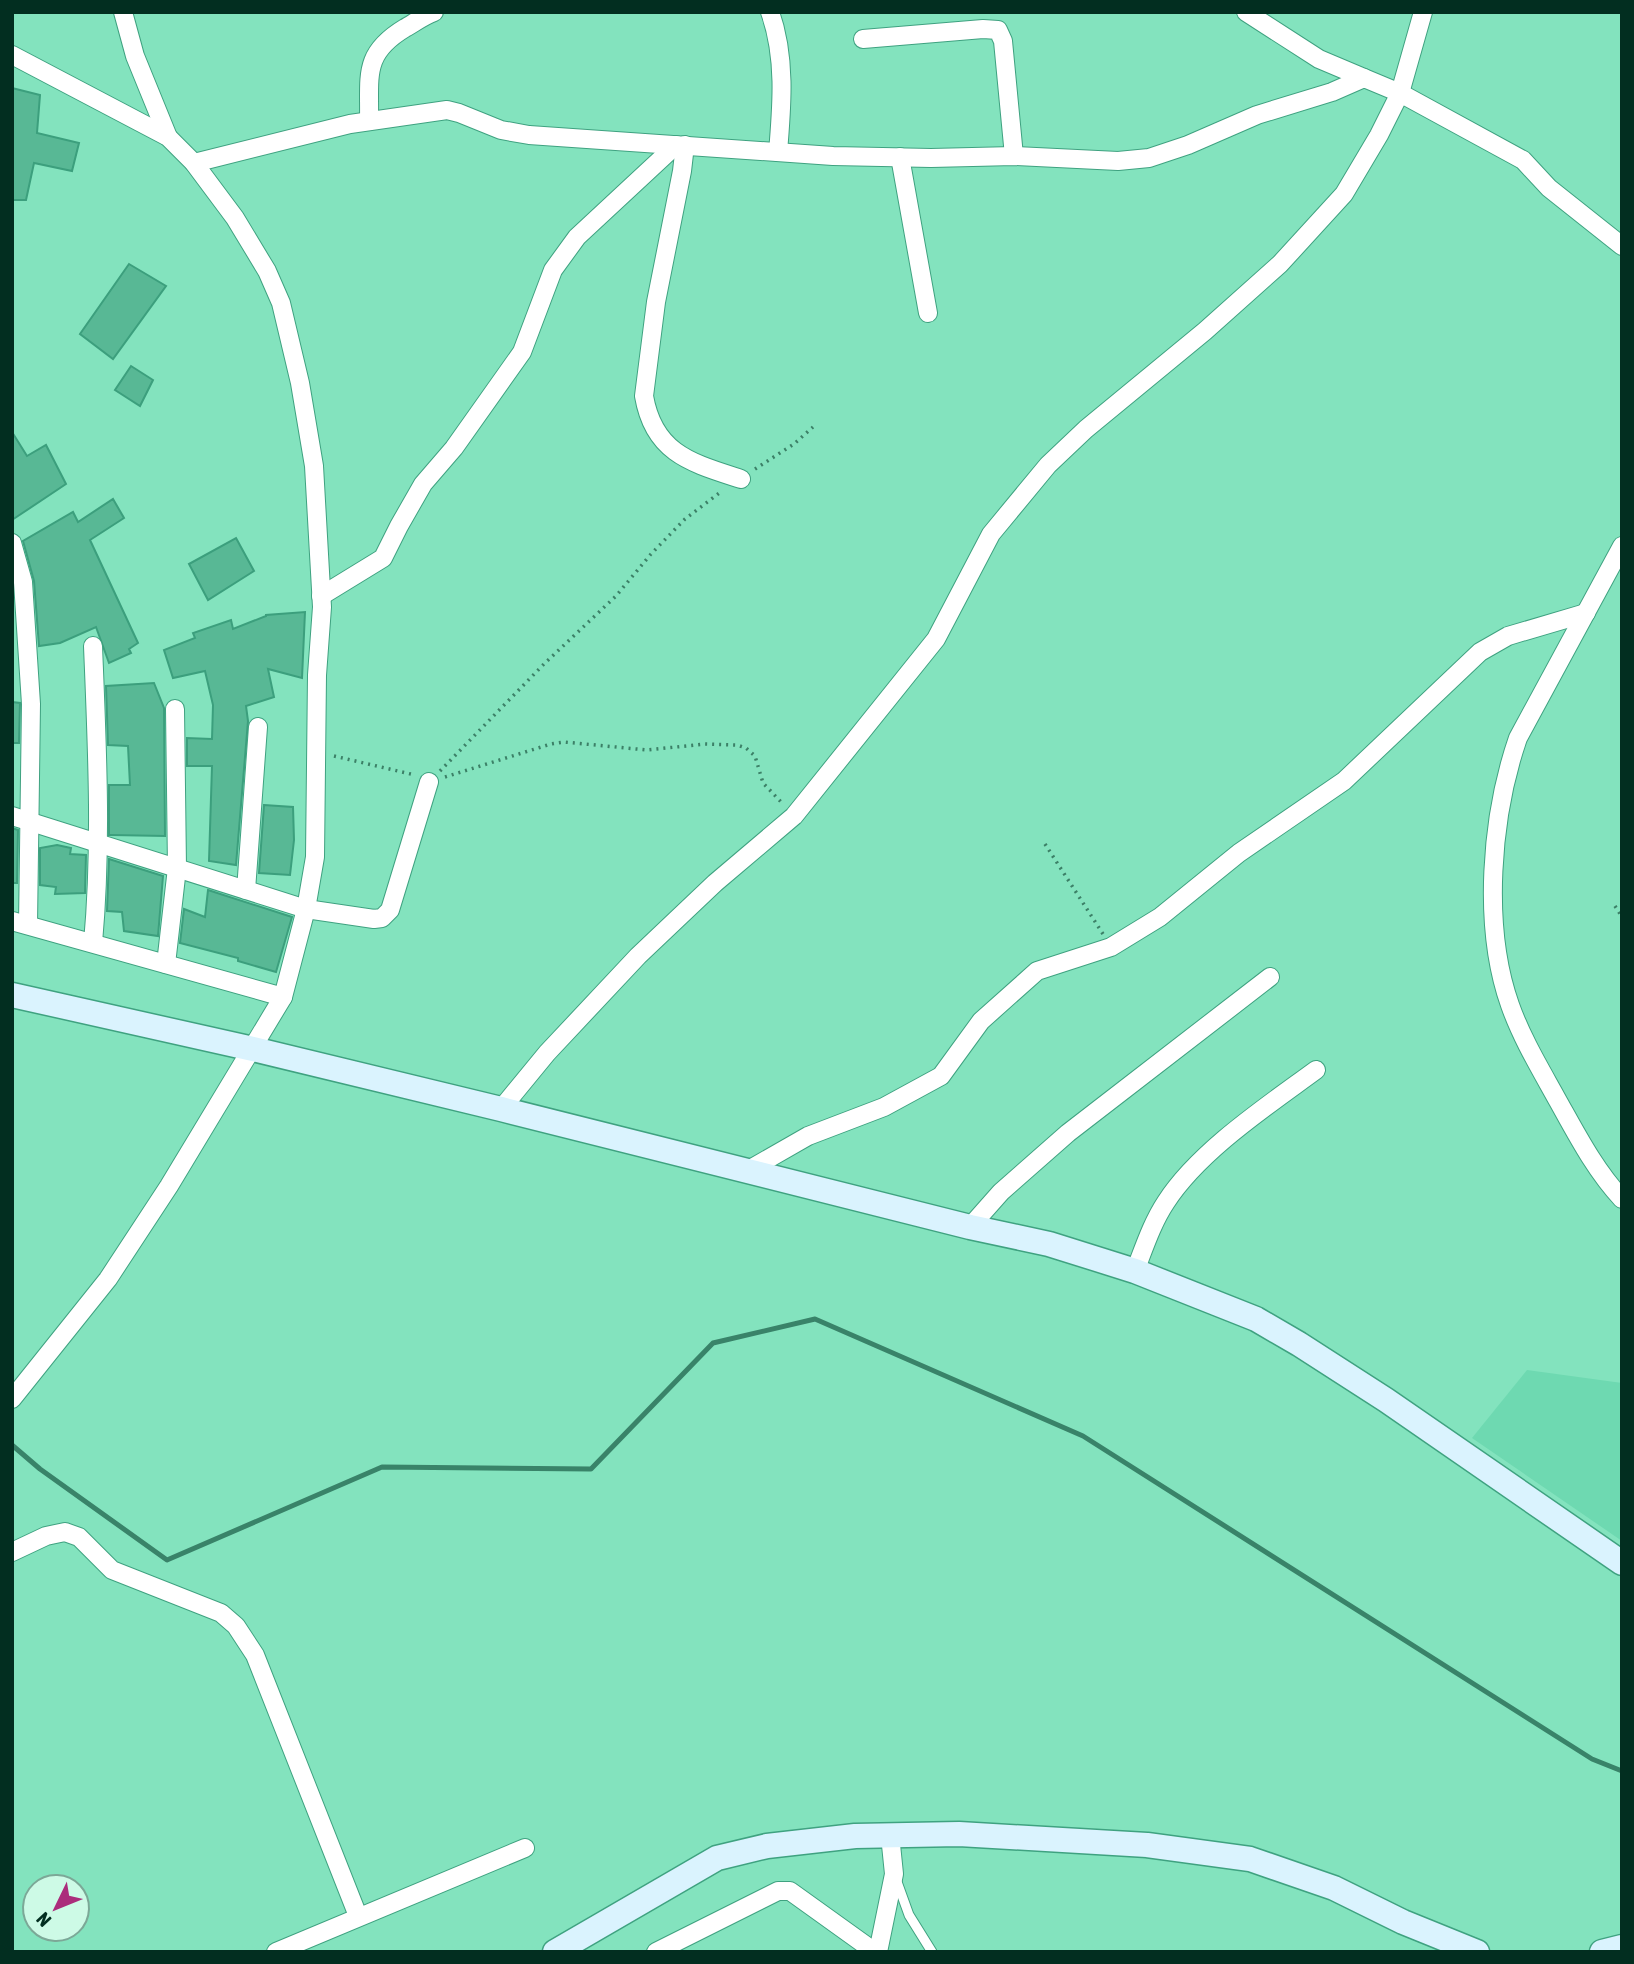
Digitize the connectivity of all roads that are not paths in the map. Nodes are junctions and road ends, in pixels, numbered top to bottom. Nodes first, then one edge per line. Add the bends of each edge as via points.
1 (123, 12) edge
2 (434, 12) edge
3 (770, 12) edge
4 (1246, 12) edge
5 (1423, 12) edge
6 (863, 39) dead end
7 (12, 55) edge
8 (1364, 78) junction
9 (1400, 93) junction
10 (369, 121) junction
11 (168, 137) junction
12 (680, 145) junction
13 (778, 152) junction
14 (1014, 156) junction
15 (900, 157) junction
16 (194, 163) junction
17 (1622, 246) edge
18 (928, 313) dead end
19 (741, 479) road end
20 (12, 543) edge
21 (1622, 545) edge
22 (321, 596) junction
23 (1586, 613) junction
24 (93, 646) dead end
25 (175, 709) dead end
26 (258, 727) dead end
27 (429, 782) road end
28 (21, 818) edge
29 (97, 844) junction
30 (177, 868) junction
31 (246, 890) junction
32 (306, 909) junction
33 (20, 923) edge
34 (93, 943) junction
35 (166, 964) junction
36 (1270, 977) dead end
37 (12, 995) edge
38 (283, 997) junction
39 (253, 1049) junction
40 (1316, 1070) dead end
41 (501, 1109) junction
42 (745, 1172) junction
43 (1622, 1199) edge
44 (970, 1227) junction
45 (1135, 1271) junction
46 (12, 1399) edge
47 (12, 1552) edge
48 (1622, 1563) edge
49 (890, 1835) junction
50 (525, 1848) dead end
51 (894, 1874) junction
52 (358, 1916) junction
53 (1622, 1947) edge
54 (276, 1952) edge
55 (555, 1952) edge
56 (656, 1952) edge
57 (877, 1952) edge
58 (932, 1952) edge
59 (1477, 1952) edge
60 (1602, 1952) edge

1 - 11 street via 135,56
2 - 10 street via 388,38 376,53
3 - 13 street via 777,32 783,89
4 - 8 street via 1318,59
5 - 9 street
6 - 14 street via 998,30 1005,56
7 - 11 street
8 - 9 street
8 - 14 street via 1149,158
9 - 17 street via 1523,160 1549,188
9 - 41 street via 1357,174 1313,230 1243,298 1048,465 991,534 936,639 794,816 638,956
10 - 12 street via 447,110 529,135
10 - 16 street
11 - 16 street
12 - 13 street
12 - 19 street via 682,171 648,351 646,409 657,431 680,457
12 - 22 street via 564,253 540,300 522,352 423,484 383,558
13 - 15 street
14 - 15 street
15 - 18 street
16 - 22 street via 267,271 284,313 314,467
20 - 28 street via 23,582 31,704
21 - 23 street
22 - 32 street via 315,857
23 - 42 street via 1508,636 1480,652 1344,781 1239,853 1160,917 1111,947 1037,971 981,1021 941,1076 884,1107 808,1136
23 - 43 street via 1529,716 1510,763 1495,845 1495,930 1503,983 1518,1027 1583,1146
24 - 29 street
25 - 30 street
26 - 31 street
27 - 32 street via 390,910 374,919
28 - 29 street
28 - 33 street
29 - 30 street
29 - 34 street
30 - 31 street
30 - 35 street
31 - 32 street
32 - 38 street
33 - 34 street
34 - 35 street
35 - 38 street
36 - 44 street via 1068,1133 1001,1192
37 - 39 street
38 - 39 street
39 - 41 street
39 - 46 street via 108,1279
40 - 45 street via 1231,1135 1181,1182 1165,1203
41 - 42 street
42 - 44 street
44 - 45 street via 1049,1244
45 - 48 street via 1256,1319 1299,1344
47 - 52 street via 65,1532 79,1537 113,1570 221,1613 236,1626 255,1655
49 - 51 street
49 - 55 street via 767,1846 717,1858
49 - 59 street via 1010,1836 1147,1845 1250,1858 1334,1888
50 - 52 street
51 - 57 street
51 - 58 lane via 909,1915
52 - 54 street
53 - 60 street
56 - 57 street via 778,1891 790,1891

